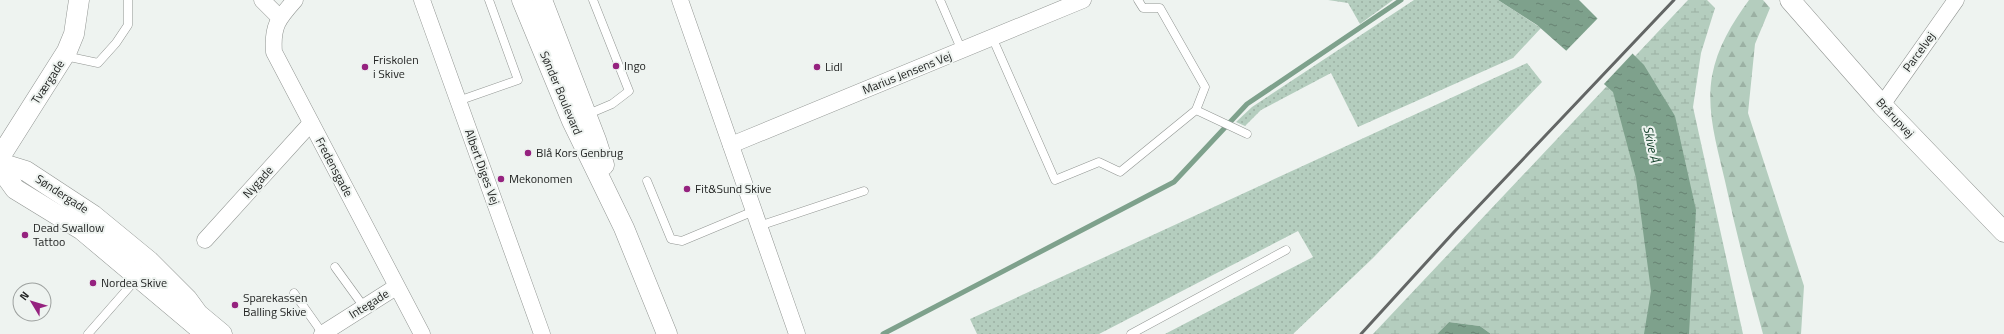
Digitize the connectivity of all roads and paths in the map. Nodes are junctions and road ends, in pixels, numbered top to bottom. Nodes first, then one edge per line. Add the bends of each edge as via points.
1 (79, 0) edge
2 (128, 0) edge
3 (262, 0) edge
4 (294, 0) edge
5 (422, 0) edge
6 (490, 0) edge
7 (522, 0) edge
8 (542, 0) edge
9 (593, 0) edge
10 (680, 0) edge
11 (940, 0) edge
12 (1083, 0) edge
13 (1138, 0) edge
14 (1790, 0) edge
15 (1956, 0) edge
16 (279, 17) junction
17 (992, 37) junction
18 (962, 51) junction
19 (65, 56) junction
20 (458, 101) junction
21 (1882, 105) junction
22 (1196, 110) junction
23 (579, 118) junction
24 (311, 123) junction
25 (1247, 134) dead end
26 (731, 145) junction
27 (0, 157) edge
28 (0, 163) edge
29 (0, 168) edge
30 (647, 181) dead end
31 (864, 191) dead end
32 (757, 219) junction
33 (2004, 232) edge
34 (204, 240) dead end
35 (1286, 250) dead end
36 (335, 267) dead end
37 (139, 277) junction
38 (396, 287) junction
39 (294, 293) dead end
40 (650, 295) junction
41 (364, 307) junction
42 (88, 334) edge
43 (206, 334) edge
44 (222, 334) edge
45 (322, 334) edge
46 (422, 334) edge
47 (542, 334) edge
48 (663, 334) edge
49 (667, 334) edge
50 (798, 334) edge
51 (1131, 334) edge

1 - 19 street, Tværgade via 74,34
2 - 19 lane via 128,25 98,64
3 - 16 street
4 - 16 street
5 - 20 street, Albert Diges Vej
6 - 20 lane via 518,80
7 - 23 street, Sønder Boulevard
8 - 23 street, Sønder Boulevard
9 - 23 lane via 629,91 612,104
10 - 26 street
11 - 18 lane
12 - 17 street, Marius Jensens Vej
13 - 22 lane via 1143,8 1160,8 1205,87
14 - 21 street, Brårupvej
15 - 21 street, Parcelvej
16 - 24 street, Fredensgade via 273,35 274,52
17 - 18 street, Marius Jensens Vej
17 - 22 lane via 1055,180 1099,162 1120,172
18 - 26 street, Marius Jensens Vej
19 - 27 street, Tværgade
20 - 47 street, Albert Diges Vej
21 - 33 street, Brårupvej
22 - 25 lane
23 - 40 street, Sønder Boulevard
24 - 34 street, Nygade
24 - 38 street, Fredensgade
26 - 32 street
28 - 44 street, Søndergade via 26,171 98,218 149,260 198,314
29 - 37 street, Søndergade via 15,189 82,230
30 - 32 lane via 671,239 682,241
31 - 32 lane
32 - 50 street
35 - 51 lane
36 - 41 lane
37 - 42 lane
37 - 43 street, Søndergade
38 - 41 street, Integade
38 - 46 street, Fredensgade
39 - 45 lane
40 - 48 street, Sønder Boulevard
40 - 49 street, Sønder Boulevard
41 - 45 street, Integade

